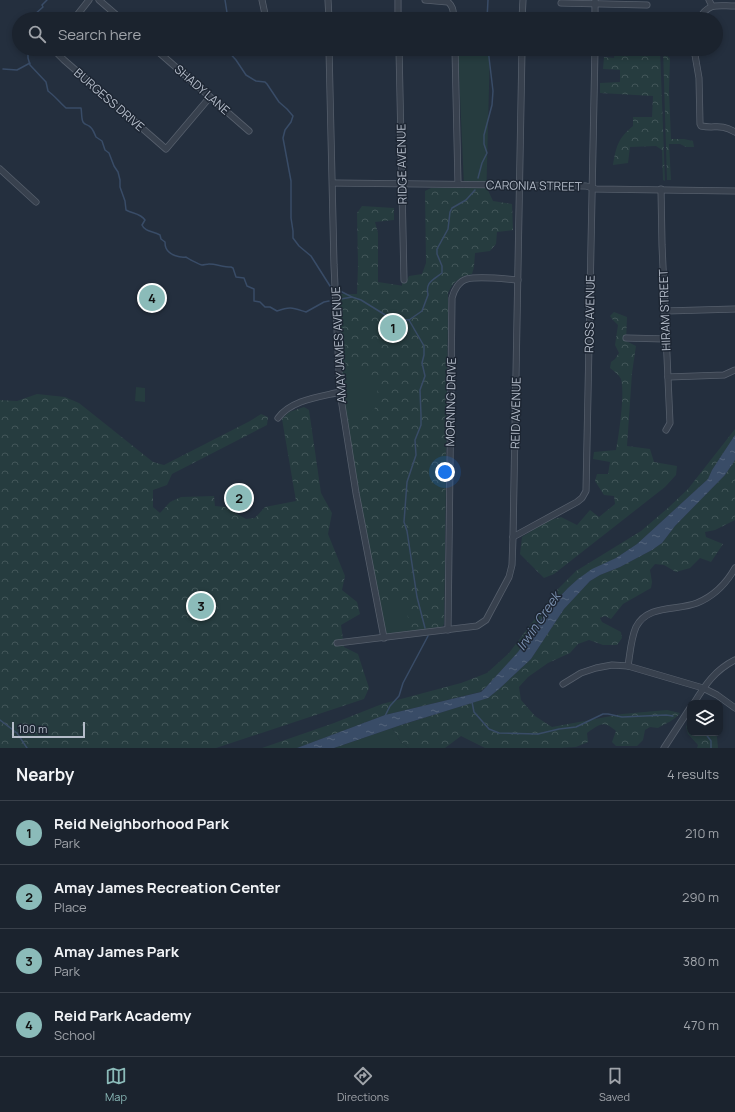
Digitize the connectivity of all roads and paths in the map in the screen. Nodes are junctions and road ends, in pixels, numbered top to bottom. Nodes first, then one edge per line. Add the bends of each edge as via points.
1 (89, 0) edge
2 (99, 0) edge
3 (262, 0) edge
4 (328, 0) edge
5 (398, 0) edge
6 (425, 0) edge
7 (523, 0) edge
8 (447, 1) edge
9 (595, 2) edge
10 (561, 3) dead end
11 (711, 3) edge
12 (647, 5) dead end
13 (735, 6) edge
14 (80, 12) edge
15 (113, 12) edge
16 (265, 12) edge
17 (329, 12) edge
18 (398, 12) edge
19 (453, 12) edge
20 (522, 12) edge
21 (704, 12) edge
22 (60, 56) edge
23 (163, 56) edge
24 (330, 56) edge
25 (398, 56) edge
26 (455, 56) edge
27 (522, 56) edge
28 (594, 56) edge
29 (695, 56) edge
30 (210, 97) junction
31 (249, 131) dead end
32 (735, 132) edge
33 (0, 169) edge
34 (333, 183) junction
35 (402, 183) junction
36 (458, 184) junction
37 (520, 186) junction
38 (592, 188) junction
39 (661, 190) junction
40 (735, 191) edge
41 (36, 202) dead end
42 (404, 280) dead end
43 (518, 280) junction
44 (735, 309) edge
45 (666, 311) junction
46 (626, 338) dead end
47 (666, 339) junction
48 (735, 370) edge
49 (668, 377) junction
50 (340, 392) junction
51 (278, 418) dead end
52 (666, 430) dead end
53 (513, 537) junction
54 (735, 568) edge
55 (448, 630) junction
56 (384, 638) junction
57 (337, 643) dead end
58 (735, 660) edge
59 (628, 666) junction
60 (563, 684) dead end
61 (703, 688) junction
62 (696, 700) edge
63 (735, 708) edge
64 (687, 713) edge
65 (664, 748) edge

1 - 14 street
2 - 15 street
3 - 16 street
4 - 17 street
5 - 18 street
6 - 8 street
7 - 20 street
8 - 19 street via 452,6
9 - 10 street
9 - 12 street
11 - 13 street
11 - 21 street
22 - 30 street, BURGESS DRIVE via 166,149
23 - 30 street, SHADY LANE
24 - 34 street, AMAY JAMES AVENUE
25 - 35 street, RIDGE AVENUE
26 - 36 street
27 - 37 street, REID AVENUE
28 - 38 street, ROSS AVENUE
29 - 32 street via 701,126 721,126
30 - 31 street, SHADY LANE
33 - 41 street
34 - 35 street, CARONIA STREET
34 - 50 street, AMAY JAMES AVENUE
35 - 36 street, CARONIA STREET
35 - 42 street, RIDGE AVENUE
36 - 37 street, CARONIA STREET
37 - 38 street, CARONIA STREET
37 - 43 street, REID AVENUE
38 - 39 street, CARONIA STREET
38 - 53 street, ROSS AVENUE via 586,491 577,502
39 - 40 street, CARONIA STREET
39 - 45 street, HIRAM STREET
43 - 53 street, REID AVENUE
43 - 55 street, MORNING DRIVE via 468,279 460,284 452,298
44 - 45 street
45 - 47 street, HIRAM STREET
46 - 47 street
47 - 49 street, HIRAM STREET
48 - 49 street via 724,375
49 - 52 street, HIRAM STREET via 670,423
50 - 51 street via 291,406
50 - 56 street, AMAY JAMES AVENUE via 356,493
53 - 55 street, REID AVENUE via 511,571 486,620 477,626
54 - 59 street via 723,585 708,598 693,604 658,610 642,619 634,634
55 - 56 street, REID AVENUE
56 - 57 street, REID AVENUE
58 - 61 street via 716,673
59 - 60 street via 596,668 581,673
59 - 61 street
61 - 62 street
61 - 63 street
64 - 65 street

